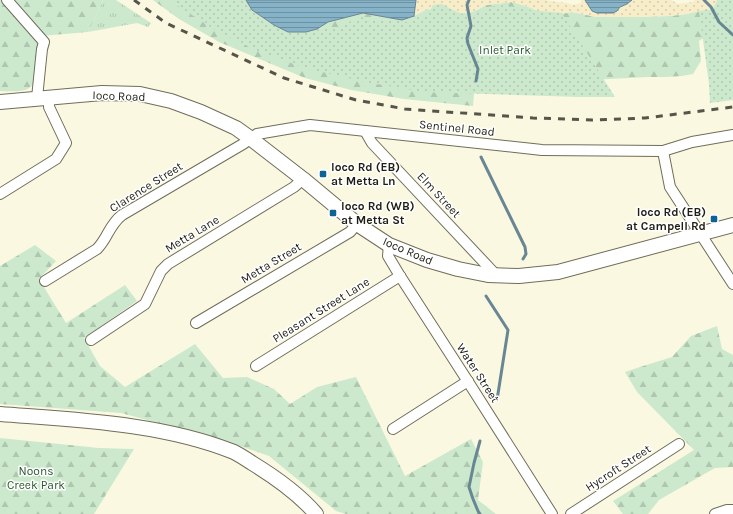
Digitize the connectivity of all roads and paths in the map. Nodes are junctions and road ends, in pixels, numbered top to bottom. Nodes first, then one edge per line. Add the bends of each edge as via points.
1 (7, 0) edge
2 (43, 98) junction
3 (0, 102) edge
4 (365, 131) junction
5 (733, 135) edge
6 (250, 138) junction
7 (663, 151) junction
8 (303, 179) junction
9 (0, 194) edge
10 (357, 224) junction
11 (733, 225) edge
12 (701, 233) junction
13 (389, 246) junction
14 (496, 275) junction
15 (400, 276) junction
16 (45, 281) dead end
17 (733, 284) edge
18 (196, 322) dead end
19 (91, 340) dead end
20 (256, 366) dead end
21 (468, 381) junction
22 (0, 414) edge
23 (393, 429) dead end
24 (679, 444) dead end
25 (733, 510) edge
26 (316, 514) edge
27 (552, 514) edge
28 (571, 514) edge
29 (715, 514) edge

1 - 2 street via 44,42
2 - 3 main road, Ioco Road
2 - 6 main road, Ioco Road via 102,93 140,94 171,101 201,112 236,128
2 - 9 street via 66,143 56,158
4 - 6 street, Sentinel Road via 310,125 257,134
4 - 7 street, Sentinel Road via 542,150
4 - 14 street, Elm Street via 372,143
5 - 7 street, Sentinel Road via 692,142
6 - 8 main road, Ioco Road
6 - 16 street, Clarence Street via 122,215 112,225 97,249
7 - 12 street via 670,187
8 - 10 main road, Ioco Road
8 - 19 street, Metta Lane via 168,264 161,271 145,304
10 - 13 main road, Ioco Road
10 - 18 street, Metta Street via 350,232
11 - 12 main road, Ioco Road
12 - 14 main road, Ioco Road via 558,272 519,276
12 - 17 street
13 - 14 main road, Ioco Road via 458,269
13 - 15 street, Water Street via 388,256
15 - 20 street, Pleasant Street Lane
15 - 21 street, Water Street
21 - 23 street
21 - 27 street, Water Street
22 - 26 main road via 138,427 194,439 235,453 270,474
24 - 28 street, Hycroft Street
25 - 29 street

